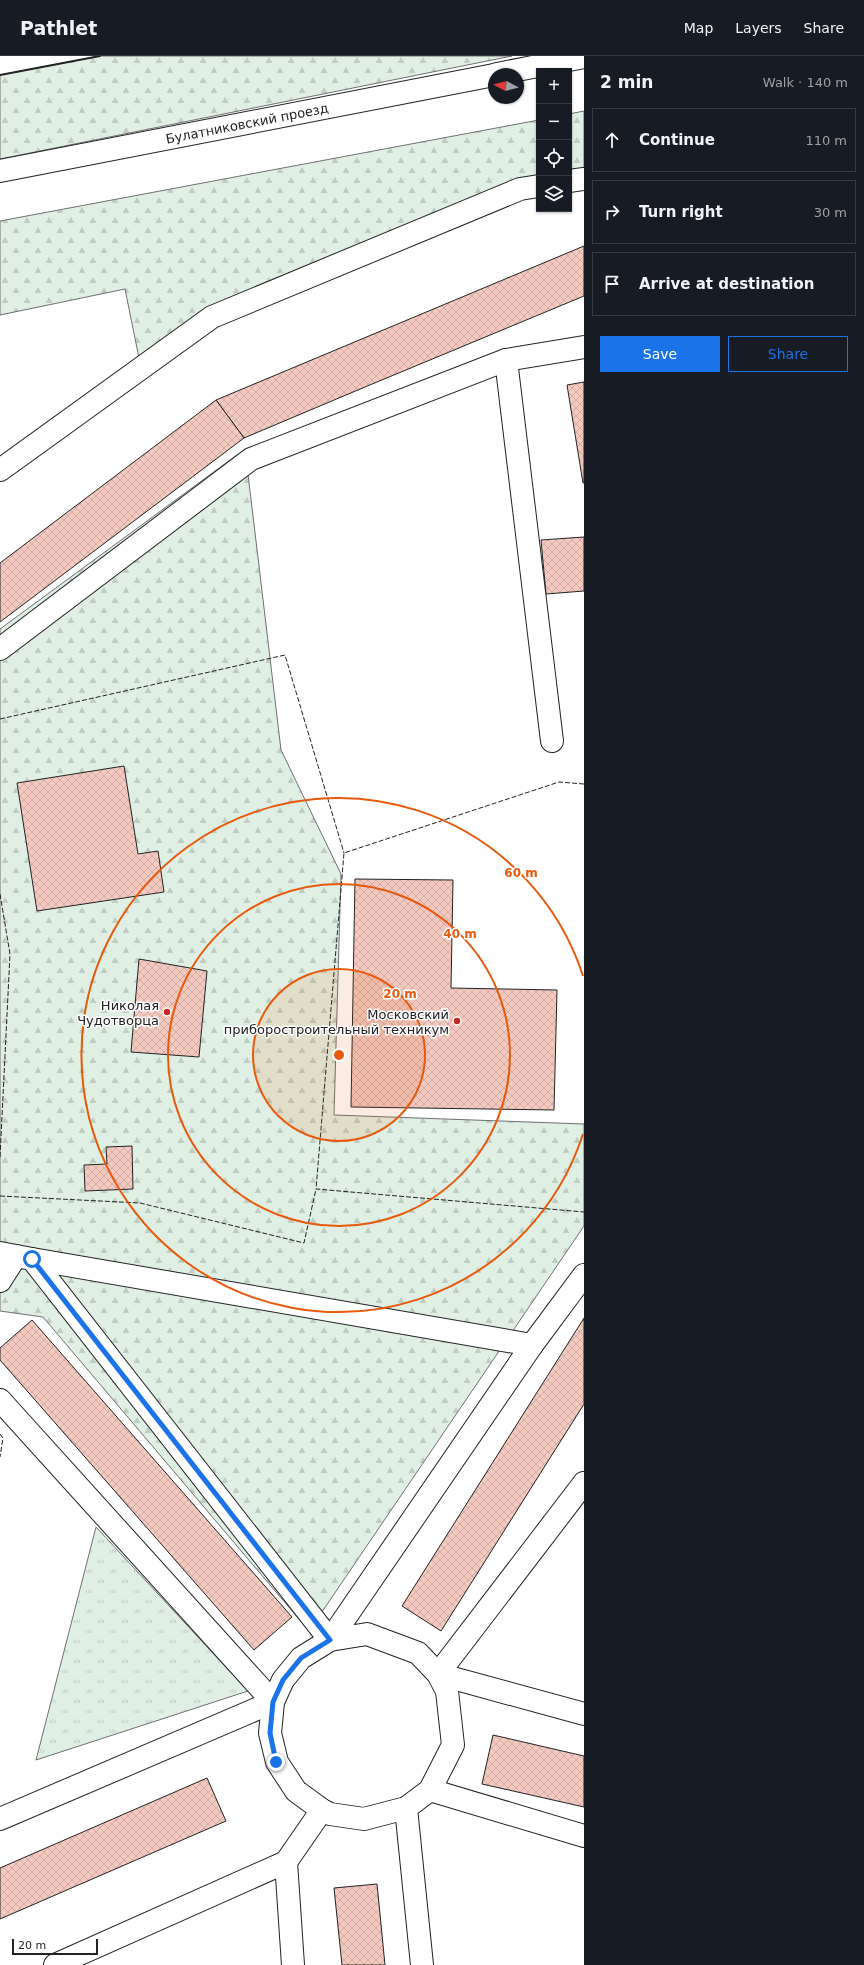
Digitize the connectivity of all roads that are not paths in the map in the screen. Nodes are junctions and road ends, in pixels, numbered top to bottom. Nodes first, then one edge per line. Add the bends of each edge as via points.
1 (584, 57) edge
2 (524, 68) edge
3 (488, 75) edge
4 (0, 171) edge
5 (584, 179) edge
6 (572, 181) edge
7 (536, 186) edge
8 (584, 347) edge
9 (506, 360) junction
10 (0, 470) edge
11 (0, 649) edge
12 (552, 741) dead end
13 (16, 1256) edge
14 (584, 1275) edge
15 (0, 1281) edge
16 (532, 1345) junction
17 (0, 1400) edge
18 (584, 1483) edge
19 (330, 1640) junction
20 (438, 1674) junction
21 (273, 1702) junction
22 (584, 1714) edge
23 (430, 1790) junction
24 (406, 1808) junction
25 (322, 1810) junction
26 (0, 1819) edge
27 (584, 1836) edge
28 (286, 1862) junction
29 (55, 1965) edge
30 (293, 1965) edge
31 (422, 1965) edge

1 - 2 street, Булатниковский проезд
3 - 4 street, Булатниковский проезд
5 - 6 street
7 - 10 street via 520,189 212,317
8 - 9 street
9 - 11 street via 251,458
9 - 12 street
13 - 15 street
13 - 16 street
13 - 19 street
14 - 16 street
16 - 19 street
17 - 21 street
18 - 20 street
19 - 20 street via 366,1634 418,1653
19 - 21 street via 301,1658 283,1680
20 - 22 street
20 - 23 street via 447,1691 453,1745
21 - 25 street via 270,1733 276,1762 296,1791
21 - 26 street
23 - 24 street
23 - 27 street
24 - 25 street via 364,1819 330,1814
24 - 31 street
25 - 28 street
28 - 29 street
28 - 30 street

